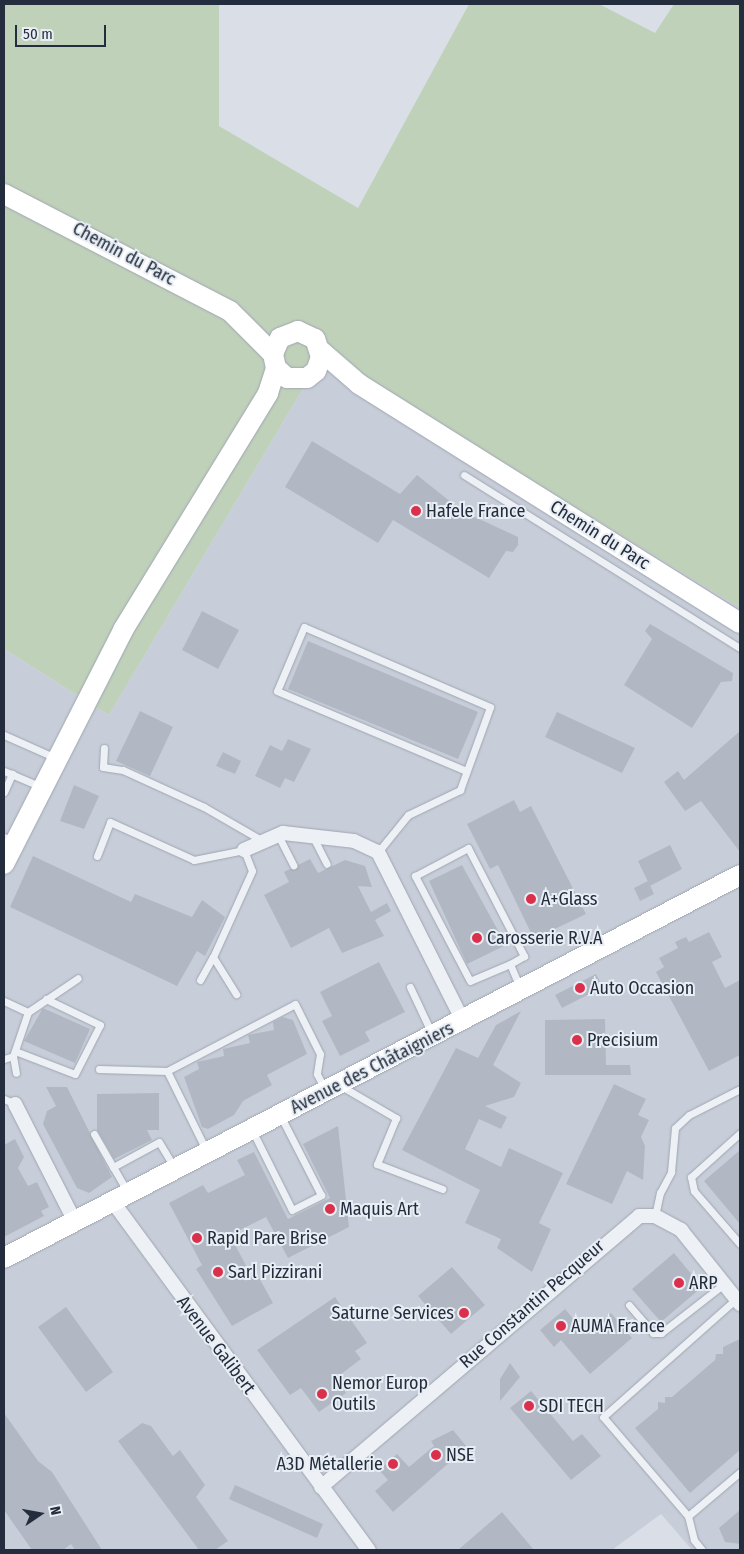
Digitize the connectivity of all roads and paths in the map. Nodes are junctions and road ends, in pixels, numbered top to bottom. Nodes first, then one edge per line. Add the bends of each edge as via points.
1 (4, 194) edge
2 (241, 320) junction
3 (284, 335) junction
4 (321, 352) junction
5 (274, 361) junction
6 (303, 377) junction
7 (358, 384) junction
8 (268, 393) junction
9 (464, 475) dead end
10 (740, 623) edge
11 (740, 648) edge
12 (4, 734) edge
13 (104, 748) dead end
14 (57, 758) junction
15 (4, 771) edge
16 (466, 772) junction
17 (12, 774) junction
18 (42, 787) junction
19 (4, 792) edge
20 (278, 835) junction
21 (313, 836) junction
22 (9, 839) edge
23 (263, 842) junction
24 (244, 850) junction
25 (378, 852) junction
26 (97, 856) dead end
27 (4, 864) edge
28 (327, 864) dead end
29 (293, 865) dead end
30 (740, 875) edge
31 (213, 956) junction
32 (510, 964) junction
33 (78, 978) dead end
34 (200, 980) dead end
35 (410, 988) dead end
36 (521, 990) junction
37 (236, 994) dead end
38 (46, 999) junction
39 (4, 1001) edge
40 (28, 1012) junction
41 (464, 1021) junction
42 (434, 1036) junction
43 (14, 1053) junction
44 (4, 1060) edge
45 (99, 1069) dead end
46 (167, 1071) junction
47 (16, 1073) dead end
48 (332, 1088) junction
49 (740, 1089) edge
50 (9, 1102) edge
51 (280, 1116) junction
52 (252, 1130) junction
53 (740, 1133) edge
54 (94, 1134) dead end
55 (207, 1153) junction
56 (113, 1167) junction
57 (175, 1170) junction
58 (442, 1189) dead end
59 (120, 1198) junction
60 (655, 1216) junction
61 (75, 1222) junction
62 (740, 1244) edge
63 (4, 1258) edge
64 (724, 1284) junction
65 (738, 1302) edge
66 (629, 1305) dead end
67 (740, 1472) edge
68 (321, 1487) junction
69 (688, 1516) junction
70 (369, 1550) edge
71 (702, 1550) edge

1 - 2 street, Chemin du Parc via 130,256
2 - 3 street
2 - 5 street
3 - 4 street via 307,333
3 - 5 street
4 - 6 street
4 - 7 street
5 - 6 street
5 - 8 street
6 - 7 street
6 - 8 street
7 - 10 street, Chemin du Parc
8 - 14 street via 123,630
9 - 11 lane
12 - 14 lane
13 - 23 lane via 103,767 123,770 204,807
14 - 18 street
15 - 17 lane
16 - 16 lane via 490,707 304,627 277,691
16 - 25 lane via 460,790 408,815
17 - 18 lane
17 - 19 lane
18 - 22 street
20 - 21 street
20 - 23 street
20 - 29 lane
21 - 25 street via 354,841
21 - 28 lane
22 - 27 street
23 - 24 street
24 - 26 lane via 194,860 110,822
24 - 31 lane via 252,871
25 - 41 street
30 - 36 street, Avenue des Châtaigniers
31 - 34 lane
31 - 37 lane
32 - 32 lane via 524,956 468,848 415,876 470,981
32 - 36 lane
33 - 38 lane
35 - 42 lane
36 - 41 street, Avenue des Châtaigniers
38 - 40 lane
38 - 43 lane via 100,1025 75,1074
39 - 40 lane
40 - 43 lane
41 - 42 street, Avenue des Châtaigniers
42 - 48 street, Avenue des Châtaigniers
43 - 44 lane
43 - 47 lane
45 - 46 lane
46 - 48 lane via 295,1004 320,1054 317,1074
46 - 55 lane
48 - 51 street, Avenue des Châtaigniers
48 - 58 lane via 396,1118 377,1164
49 - 60 lane via 689,1115 675,1128 671,1172 660,1193
50 - 61 street
51 - 52 street, Avenue des Châtaigniers
51 - 52 lane via 321,1195 292,1210
52 - 55 street, Avenue des Châtaigniers
53 - 62 lane via 691,1176 694,1191
54 - 56 lane
55 - 57 street, Avenue des Châtaigniers
56 - 57 lane via 159,1142
56 - 59 lane
57 - 59 street, Avenue des Châtaigniers
59 - 61 street, Avenue des Châtaigniers
59 - 68 street, Avenue Galibert
60 - 64 street via 680,1230
60 - 68 street, Rue Constantin Pecqueur via 639,1216 624,1225
61 - 63 street, Avenue des Châtaigniers
64 - 65 street
64 - 66 lane via 661,1333 653,1333
65 - 69 lane via 603,1417
67 - 69 lane
68 - 70 street, Avenue Galibert
69 - 71 lane via 694,1540

